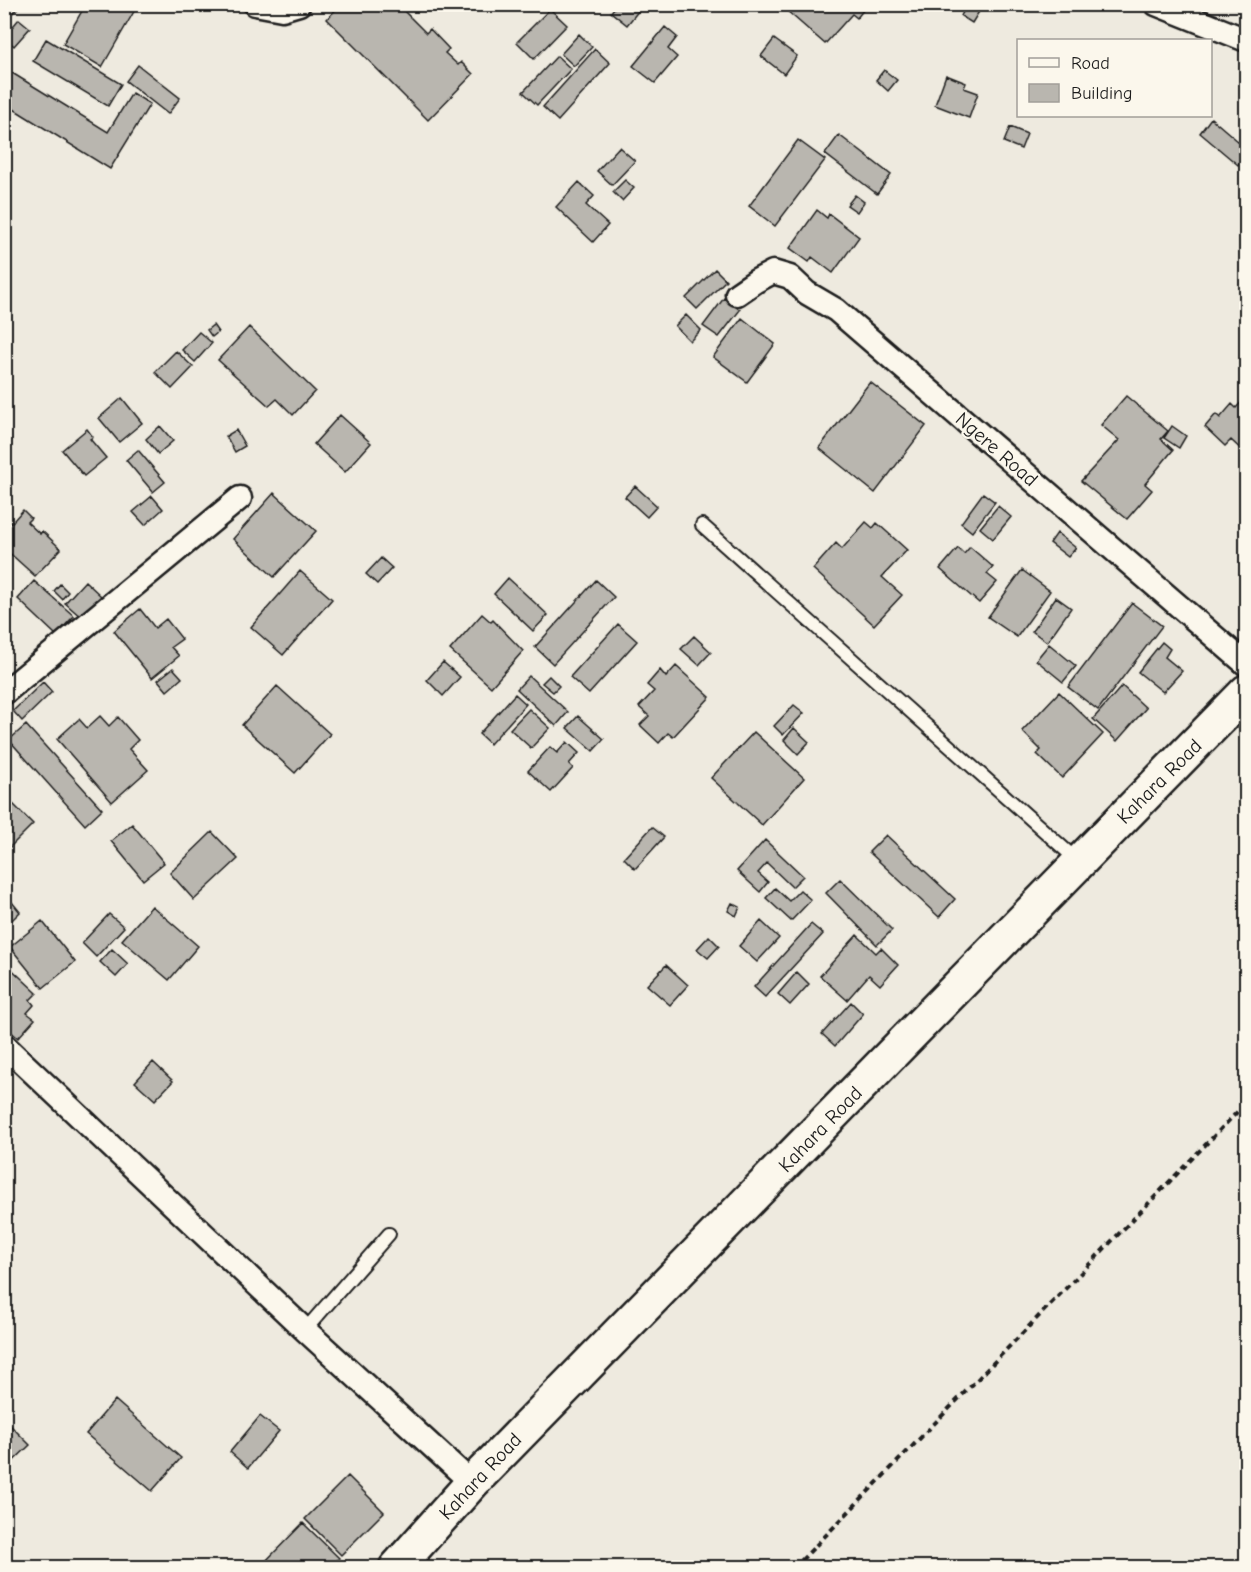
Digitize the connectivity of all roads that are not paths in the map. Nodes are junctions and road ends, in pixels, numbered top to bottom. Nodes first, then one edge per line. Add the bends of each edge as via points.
1 (255, 4) edge
2 (299, 4) edge
3 (1156, 4) edge
4 (1246, 40) edge
5 (737, 294) dead end
6 (240, 498) dead end
7 (702, 525) dead end
8 (1246, 664) edge
9 (1246, 692) edge
10 (4, 693) edge
11 (1079, 862) junction
12 (4, 1045) edge
13 (389, 1234) dead end
14 (305, 1330) junction
15 (472, 1483) junction
16 (396, 1568) edge

1 - 2 street via 282,9
3 - 4 street
5 - 8 street, Ngere Road via 773,272 790,277 807,293 836,310
6 - 10 street
7 - 11 lane
9 - 11 street, Kahara Road
11 - 15 street, Kahara Road
12 - 14 street
13 - 14 lane
14 - 15 street
15 - 16 street, Kahara Road

